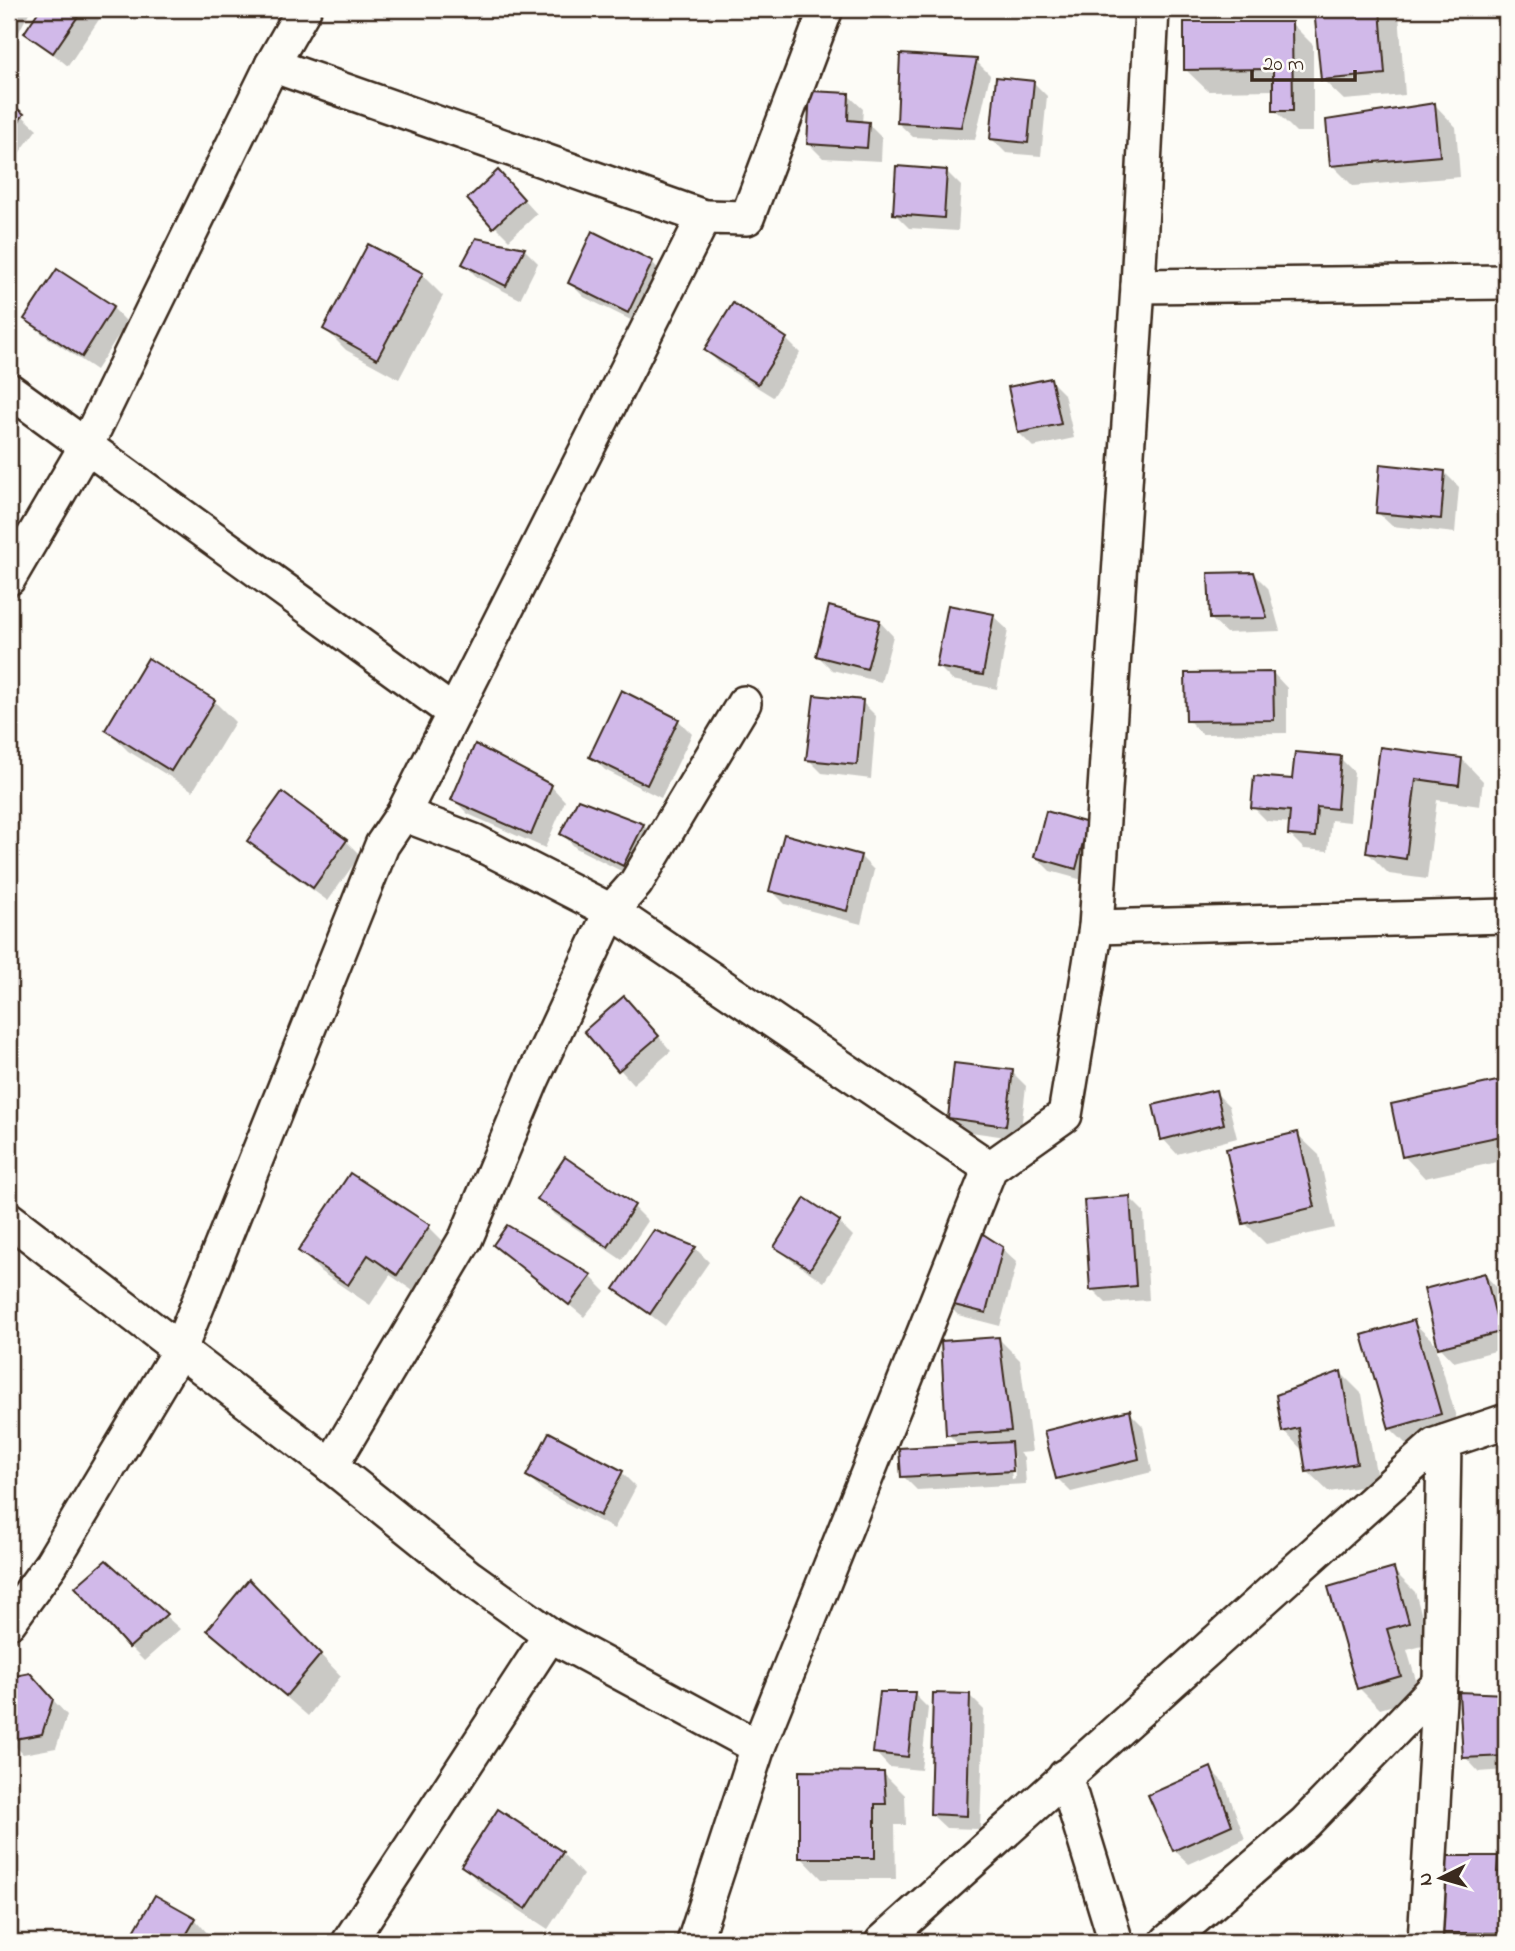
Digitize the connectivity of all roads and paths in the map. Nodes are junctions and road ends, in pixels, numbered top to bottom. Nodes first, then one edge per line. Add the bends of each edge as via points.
1 (304, 9) edge
2 (826, 9) edge
3 (1152, 9) edge
4 (272, 65) junction
5 (704, 217) junction
6 (1506, 282) edge
7 (1138, 286) junction
8 (9, 390) edge
9 (85, 448) junction
10 (9, 578) edge
11 (744, 703) dead end
12 (454, 713) junction
13 (403, 814) junction
14 (611, 911) junction
15 (1506, 916) edge
16 (1096, 927) junction
17 (990, 1168) junction
18 (9, 1219) edge
19 (180, 1349) junction
20 (1506, 1421) edge
21 (1444, 1442) junction
22 (331, 1466) junction
23 (9, 1622) edge
24 (550, 1635) junction
25 (1440, 1683) junction
26 (758, 1747) junction
27 (1065, 1776) junction
28 (349, 1942) edge
29 (694, 1942) edge
30 (882, 1942) edge
31 (1116, 1942) edge
32 (1167, 1942) edge
33 (1425, 1942) edge

1 - 4 street
2 - 5 street via 747,218
3 - 7 street
4 - 5 street
4 - 9 street
5 - 12 street
6 - 7 street
7 - 16 street
8 - 9 street
9 - 10 street
9 - 12 street
11 - 14 street via 636,883
12 - 13 street
13 - 14 street via 474,841
13 - 19 street via 382,845
14 - 17 street
14 - 22 street via 532,1080 466,1238
15 - 16 street
16 - 17 street via 1065,1115
17 - 26 street
18 - 19 street
19 - 22 street
19 - 23 street via 51,1564
20 - 21 street
21 - 25 street
21 - 27 street via 1425,1454
22 - 24 street via 469,1577
24 - 26 street
24 - 28 street
25 - 32 street via 1305,1823
25 - 33 street
26 - 29 street
27 - 30 street
27 - 31 street

